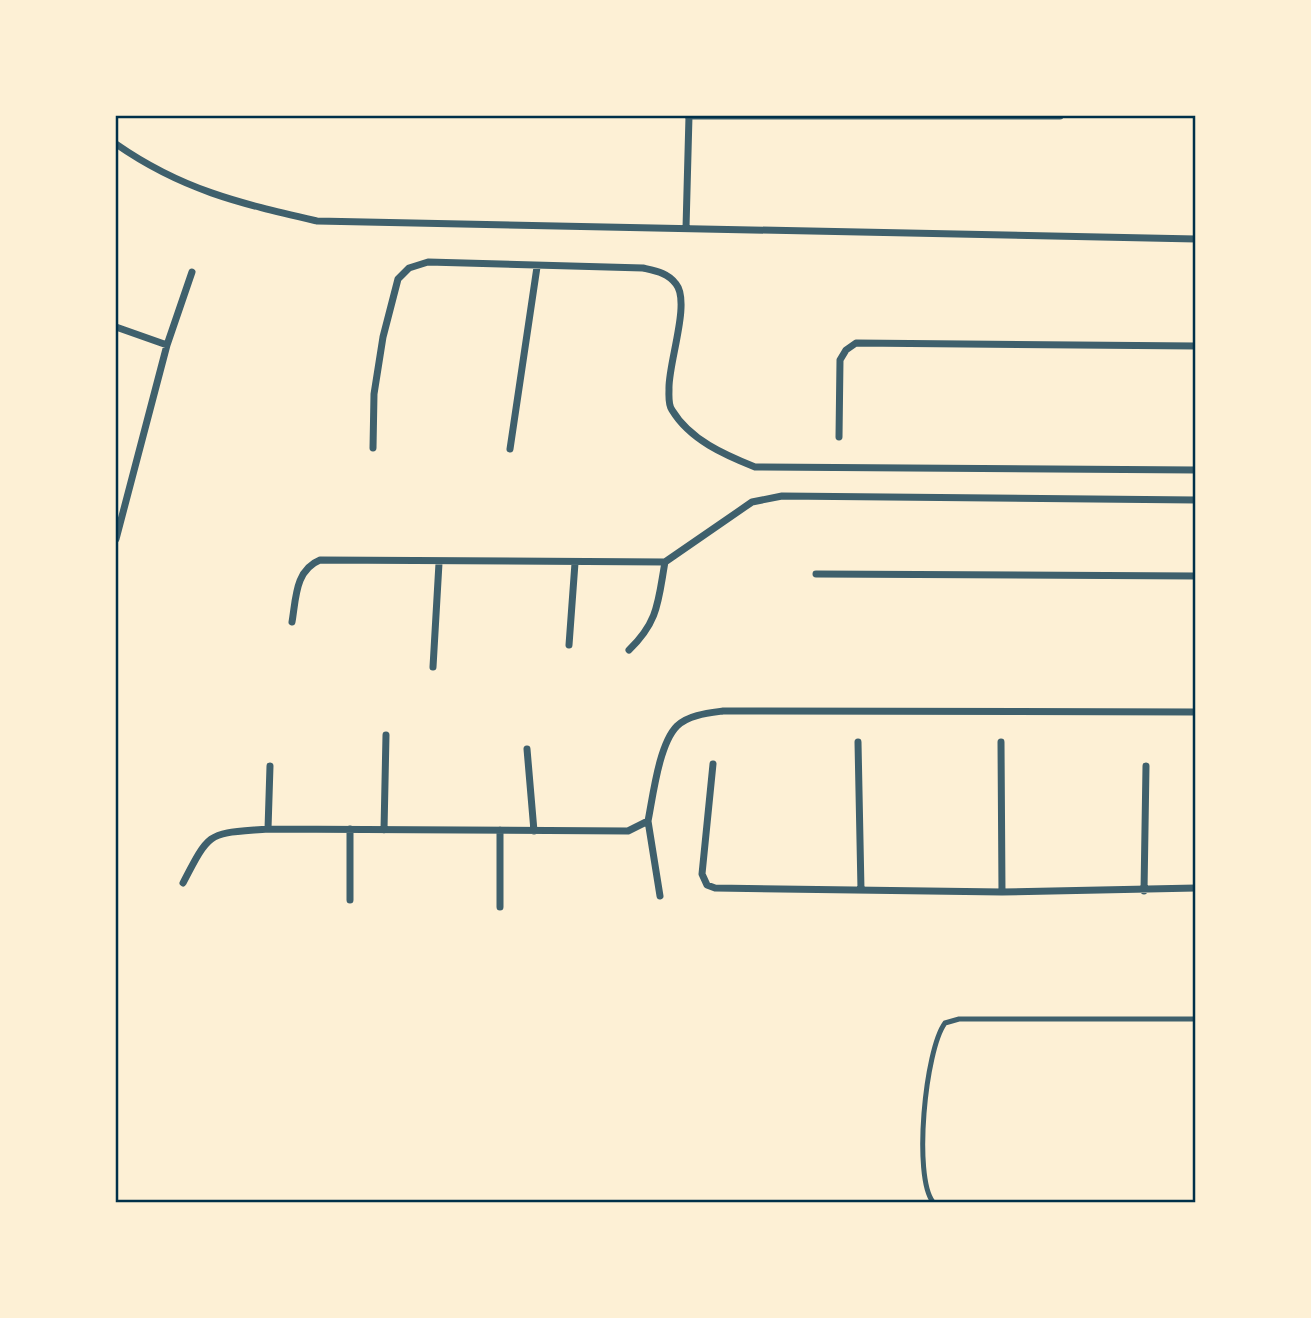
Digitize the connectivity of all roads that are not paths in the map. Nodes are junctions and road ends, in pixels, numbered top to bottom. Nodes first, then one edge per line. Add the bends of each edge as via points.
1 (689, 116) edge
2 (944, 116) edge
3 (1060, 116) edge
4 (116, 144) edge
5 (686, 228) junction
6 (1195, 239) edge
7 (537, 267) junction
8 (192, 272) dead end
9 (116, 327) edge
10 (167, 345) junction
11 (1195, 346) edge
12 (839, 437) dead end
13 (373, 448) dead end
14 (510, 449) dead end
15 (1195, 470) edge
16 (1195, 500) edge
17 (116, 539) edge
18 (665, 562) junction
19 (439, 563) junction
20 (575, 563) junction
21 (816, 574) dead end
22 (1195, 576) edge
23 (292, 622) dead end
24 (569, 645) dead end
25 (629, 650) dead end
26 (433, 667) dead end
27 (1195, 712) edge
28 (386, 736) dead end
29 (858, 742) dead end
30 (1000, 743) dead end
31 (527, 749) dead end
32 (713, 764) dead end
33 (270, 765) dead end
34 (1146, 766) dead end
35 (648, 821) junction
36 (268, 829) junction
37 (350, 829) junction
38 (384, 830) junction
39 (500, 830) junction
40 (534, 831) junction
41 (183, 883) dead end
42 (1195, 888) edge
43 (861, 890) junction
44 (1144, 891) junction
45 (1002, 892) junction
46 (660, 896) dead end
47 (349, 900) dead end
48 (500, 907) dead end
49 (1195, 1019) edge
50 (933, 1202) edge

1 - 2 street
1 - 5 street
2 - 3 street
4 - 5 street via 152,169 227,200 317,221
5 - 6 street
7 - 13 street via 428,262 410,268 398,279 374,394
7 - 14 street
7 - 15 street via 643,268 666,274 679,286 682,306 668,372 670,408 690,432 755,467
8 - 10 street
9 - 10 street
10 - 17 street
11 - 12 street via 856,343 840,360
16 - 18 street via 782,496 752,502
18 - 20 street
18 - 25 street via 649,631
19 - 20 street
19 - 23 street via 320,560 308,565 300,578
19 - 26 street
20 - 24 street
21 - 22 street
27 - 35 street via 723,710 696,715 677,726 665,747
28 - 38 street
29 - 43 street
30 - 45 street
31 - 40 street
32 - 43 street via 702,874 707,885
33 - 36 street
34 - 44 street
35 - 40 street via 628,831
35 - 46 street
36 - 37 street
36 - 41 street via 214,836 203,843
37 - 38 street
37 - 47 street
38 - 39 street
39 - 40 street
39 - 48 street
42 - 44 street
43 - 45 street
44 - 45 street
49 - 50 lane via 959,1019 945,1023 930,1056 924,1105 926,1189

